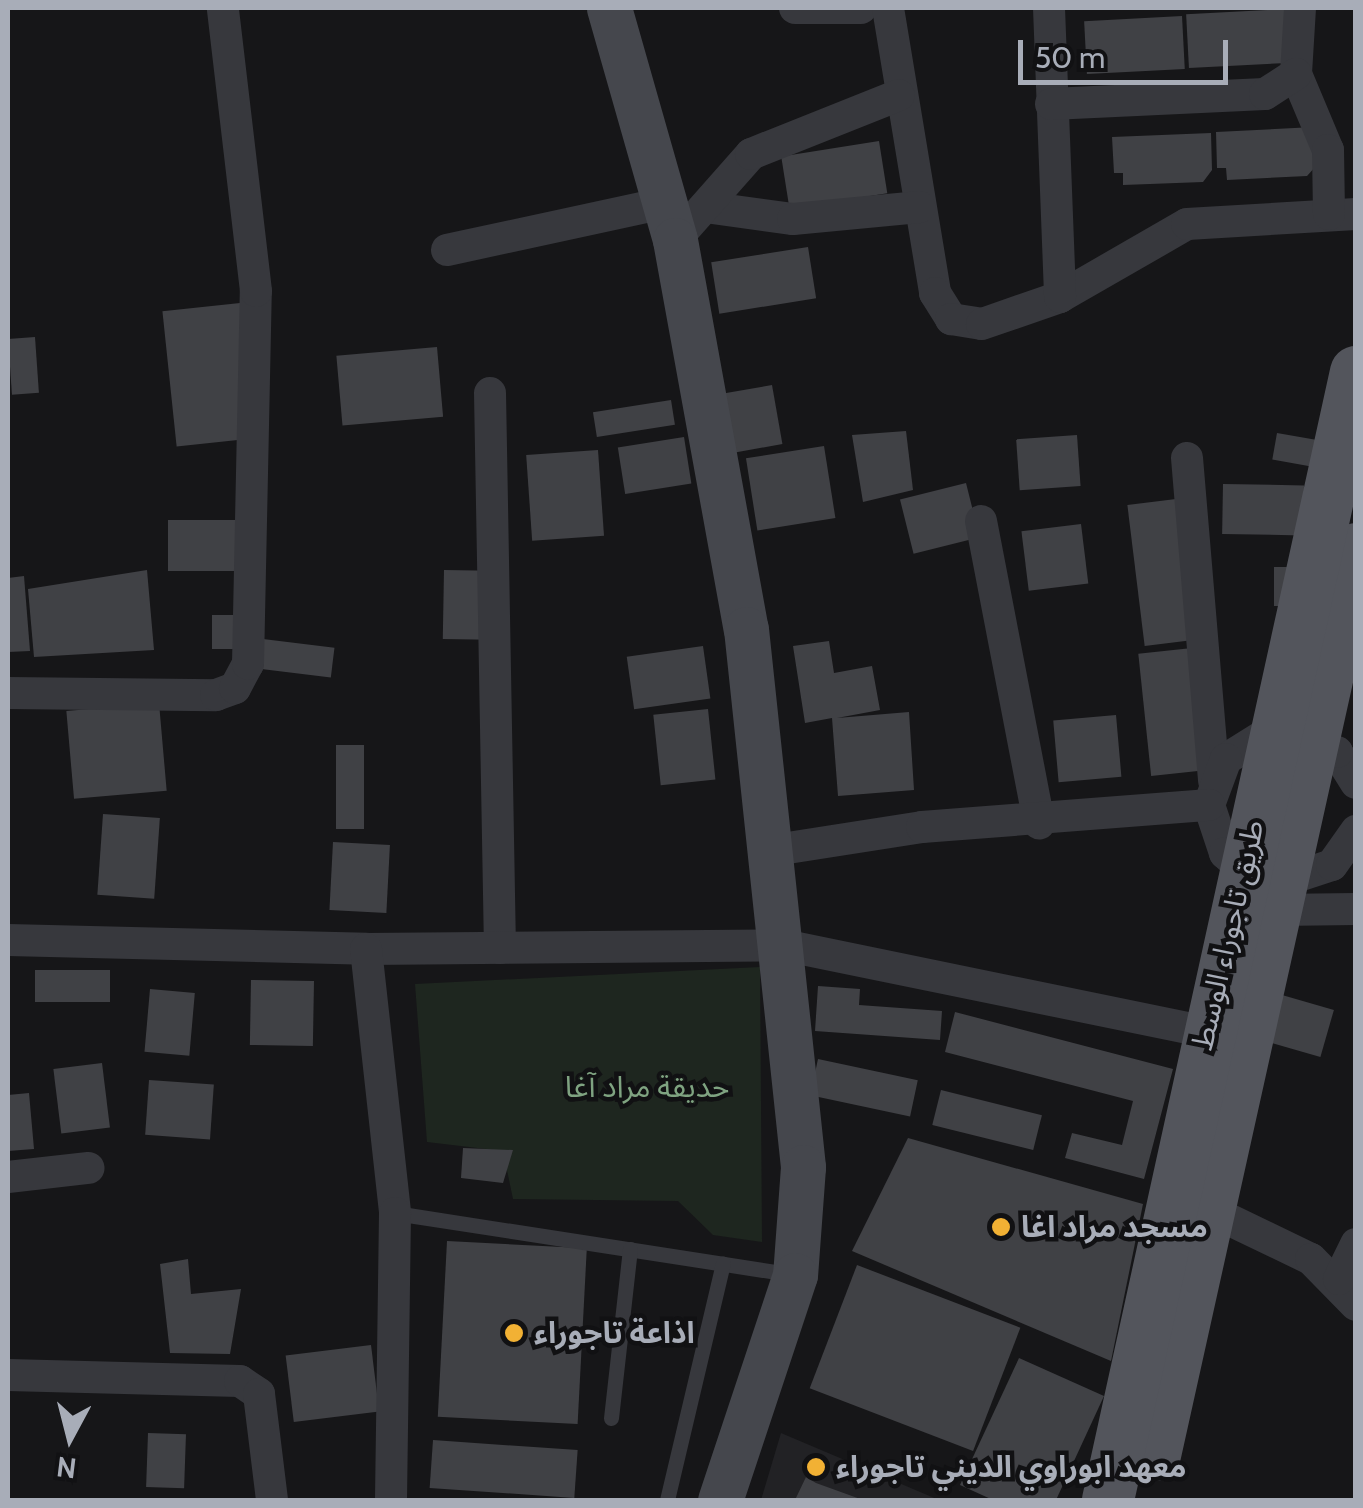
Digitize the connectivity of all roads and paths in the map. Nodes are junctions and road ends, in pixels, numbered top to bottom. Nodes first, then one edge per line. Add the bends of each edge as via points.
1 (223, 8) edge
2 (609, 8) edge
3 (795, 8) edge
4 (861, 8) edge
5 (888, 8) edge
6 (1049, 8) edge
7 (1300, 8) edge
8 (1296, 74) junction
9 (899, 95) junction
10 (1051, 104) junction
11 (919, 207) junction
12 (1342, 214) edge
13 (682, 216) junction
14 (448, 250) dead end
15 (1060, 297) junction
16 (1356, 372) edge
17 (490, 393) dead end
18 (1187, 458) dead end
19 (981, 521) dead end
20 (1356, 549) edge
21 (8, 693) edge
22 (1295, 734) junction
23 (1356, 783) edge
24 (1211, 793) junction
25 (1039, 823) junction
26 (1356, 831) edge
27 (775, 850) junction
28 (1269, 887) junction
29 (1356, 909) edge
30 (8, 940) edge
31 (782, 945) junction
32 (500, 948) junction
33 (366, 949) junction
34 (1206, 1032) junction
35 (88, 1168) dead end
36 (8, 1177) edge
37 (1207, 1209) junction
38 (395, 1213) junction
39 (1356, 1244) edge
40 (630, 1250) junction
41 (723, 1264) junction
42 (795, 1275) junction
43 (1347, 1292) edge
44 (8, 1374) edge
45 (610, 1418) dead end
46 (272, 1500) edge
47 (391, 1500) edge
48 (666, 1500) edge
49 (720, 1500) edge
50 (1108, 1500) edge
51 (1146, 1500) edge

1 - 21 street via 256,291 248,664 235,688 216,695
2 - 13 street
3 - 4 street
5 - 9 street
6 - 10 street
7 - 8 street
8 - 10 street via 1265,94
8 - 12 street via 1328,150
9 - 11 street
9 - 13 street via 751,154
10 - 15 street
11 - 13 street via 793,219
11 - 15 street via 934,293 951,319 982,324
12 - 15 street via 1187,224
13 - 14 street
13 - 27 street
16 - 22 main road, طريق تاجوراء الوسط
17 - 32 street
18 - 24 street
19 - 25 street
20 - 22 main road, طريق تاجوراء الوسط
22 - 23 street
22 - 24 street via 1226,758
22 - 28 main road, طريق تاجوراء الوسط
24 - 25 street
24 - 28 street via 1219,842
25 - 27 street via 922,827
26 - 28 street via 1332,865
27 - 31 street
28 - 29 street
28 - 34 main road, طريق تاجوراء الوسط
28 - 37 main road, طريق تاجوراء الوسط
30 - 33 street
31 - 32 street
31 - 34 street
31 - 42 street via 804,1167
32 - 33 street
33 - 38 street
34 - 50 main road, طريق تاجوراء الوسط
35 - 36 street
37 - 43 street
37 - 51 main road, طريق تاجوراء الوسط
38 - 40 lane
38 - 47 street
39 - 43 street
40 - 41 lane
40 - 45 lane
41 - 42 lane
41 - 48 lane
42 - 49 street
44 - 46 street via 240,1382 258,1394

